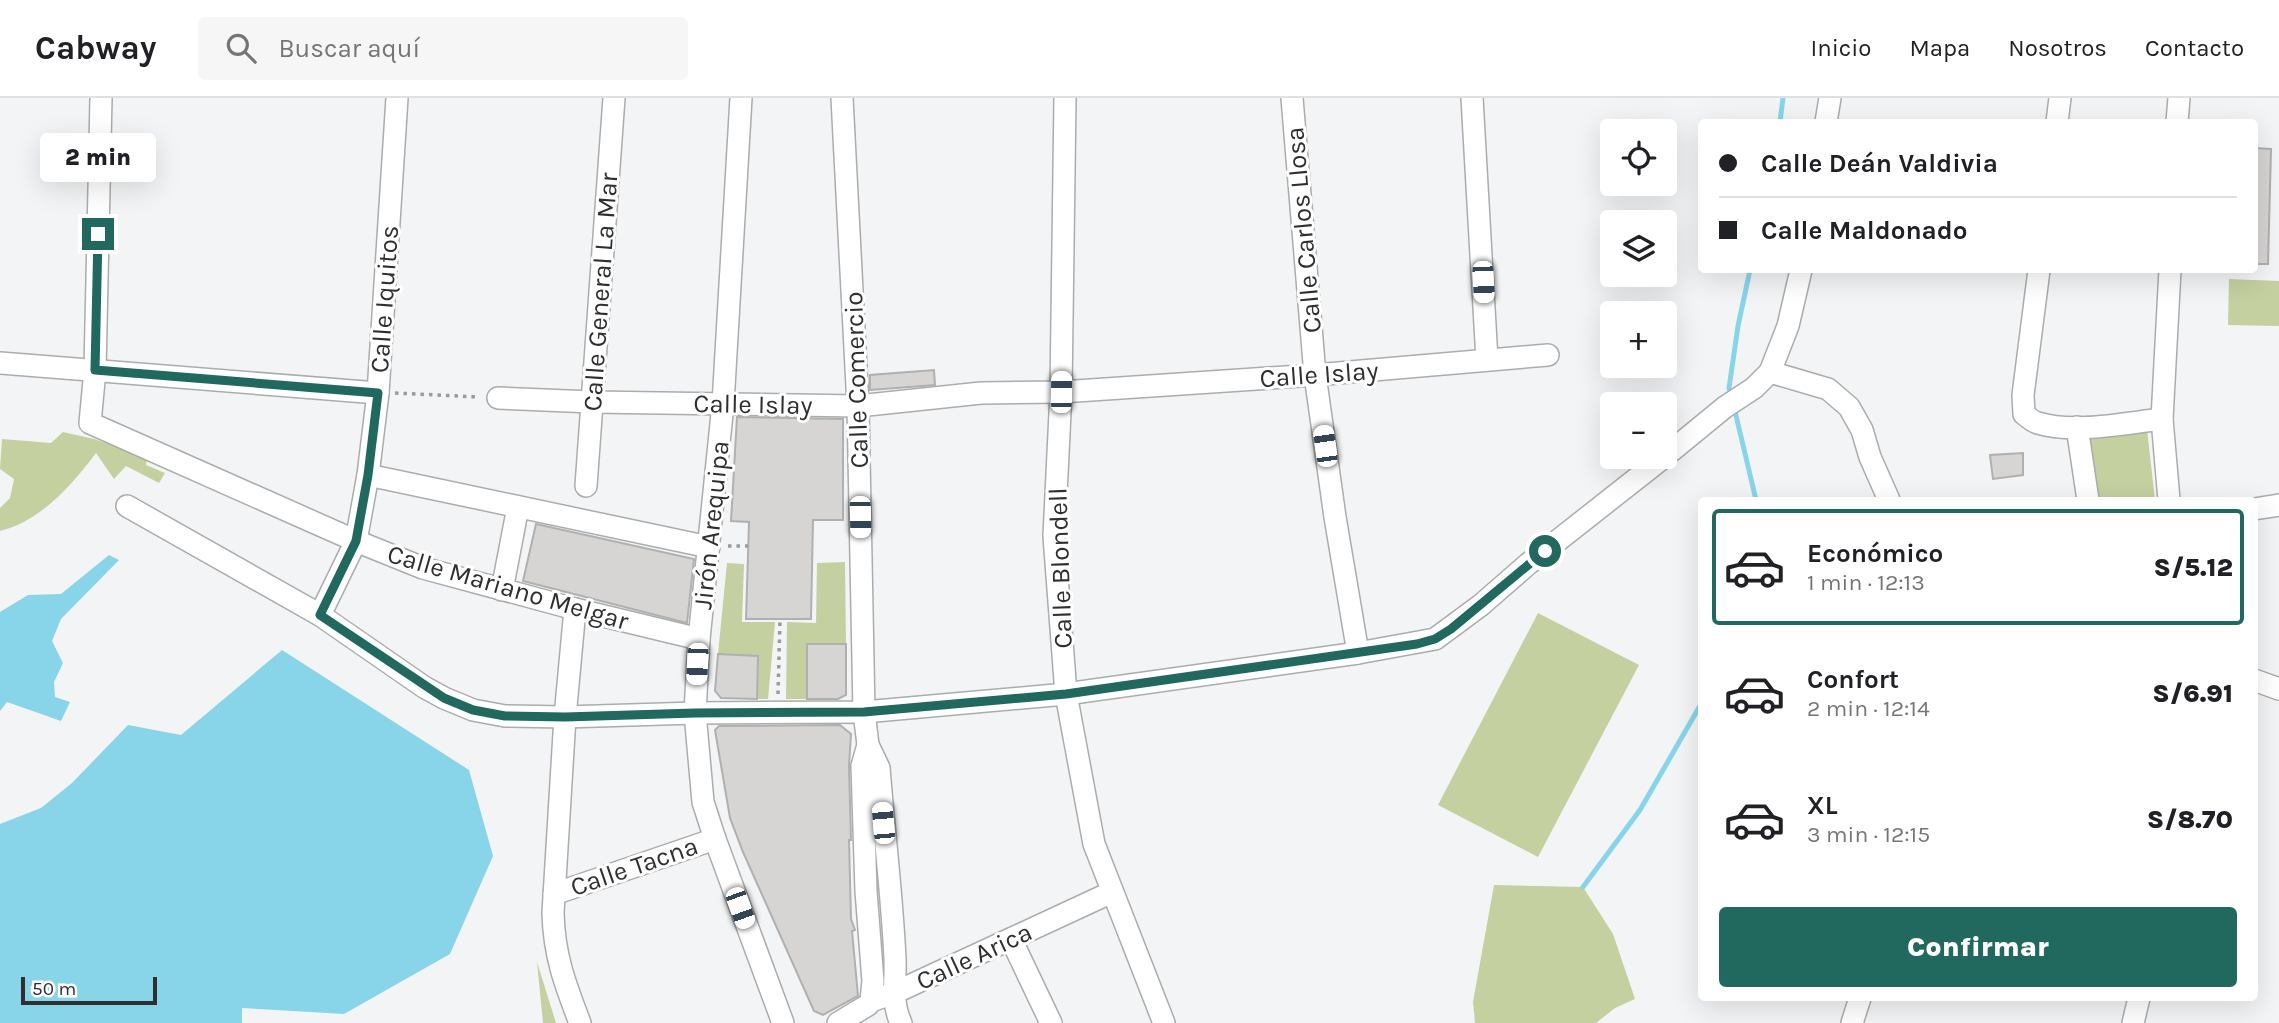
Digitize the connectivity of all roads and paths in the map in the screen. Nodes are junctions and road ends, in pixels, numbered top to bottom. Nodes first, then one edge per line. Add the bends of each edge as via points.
1 (101, 98) edge
2 (397, 98) edge
3 (614, 98) edge
4 (741, 98) edge
5 (842, 98) edge
6 (1065, 98) edge
7 (1292, 98) edge
8 (1472, 98) edge
9 (1830, 98) edge
10 (2060, 98) edge
11 (2179, 98) edge
12 (1826, 119) edge
13 (2057, 119) edge
14 (2178, 119) edge
15 (1800, 273) edge
16 (2039, 273) edge
17 (2170, 273) edge
18 (1548, 355) dead end
19 (1487, 360) junction
20 (0, 363) edge
21 (95, 370) junction
22 (1770, 372) junction
23 (1315, 375) junction
24 (1061, 392) junction
25 (378, 393) junction
26 (498, 398) joint
27 (592, 402) junction
28 (723, 404) junction
29 (858, 406) junction
30 (2162, 419) junction
31 (2077, 427) junction
32 (1677, 446) edge
33 (1649, 469) edge
34 (368, 475) junction
35 (586, 485) dead end
36 (1888, 497) edge
37 (2088, 497) edge
38 (2169, 497) edge
39 (2279, 505) edge
40 (127, 506) dead end
41 (518, 507) junction
42 (2258, 508) edge
43 (356, 541) junction
44 (709, 547) junction
45 (502, 590) junction
46 (575, 609) junction
47 (320, 615) junction
48 (780, 619) dead end
49 (699, 639) junction
50 (1358, 653) junction
51 (2258, 681) edge
52 (2279, 689) edge
53 (1066, 694) junction
54 (777, 699) dead end
55 (864, 712) junction
56 (695, 713) junction
57 (565, 717) junction
58 (868, 745) junction
59 (715, 839) junction
60 (1112, 892) junction
61 (554, 894) junction
62 (1011, 939) junction
63 (894, 993) junction
64 (871, 1001) junction
65 (1859, 1001) edge
66 (2138, 1001) edge
67 (580, 1023) edge
68 (783, 1023) edge
69 (838, 1023) edge
70 (901, 1023) edge
71 (1051, 1023) edge
72 (1164, 1023) edge
73 (1852, 1023) edge
74 (2133, 1023) edge

1 - 21 street
2 - 25 street, Calle Iquitos
3 - 27 street, Calle General La Mar
4 - 28 street, Jirón Arequipa
5 - 29 street, Calle Comercio
6 - 24 street, Calle Blondell
7 - 23 street, Calle Carlos Llosa
8 - 19 street
9 - 12 street
10 - 13 street
11 - 14 street
15 - 22 street via 1788,326
16 - 31 street via 2024,414 2035,423
17 - 30 street
18 - 19 street, Calle Islay
19 - 23 street, Calle Islay
20 - 21 street
21 - 25 street
21 - 43 street, Calle Mariano Melgar via 90,423
22 - 32 street
22 - 36 street via 1828,389 1849,407
23 - 24 street, Calle Islay
23 - 50 street, Calle Carlos Llosa
24 - 29 street, Calle Islay via 981,393
24 - 53 street, Calle Blondell via 1054,536
25 - 26 path
25 - 34 street, Calle Iquitos
26 - 27 street, Calle Islay
27 - 28 street, Calle Islay
27 - 35 street, Calle General La Mar
28 - 29 street, Calle Islay
28 - 44 street, Jirón Arequipa
29 - 55 street, Calle Comercio
30 - 31 street
30 - 38 street
31 - 37 street
33 - 50 street via 1451,629 1417,644
34 - 41 street
34 - 43 street, Calle Iquitos
39 - 42 street
40 - 47 street
41 - 44 street
41 - 45 street
43 - 45 street, Calle Mariano Melgar via 423,568
43 - 47 street, Calle Iquitos
44 - 49 street, Jirón Arequipa
45 - 46 street, Calle Mariano Melgar
46 - 49 street, Calle Mariano Melgar
46 - 57 street
47 - 57 street via 444,698 505,716
48 - 54 path
49 - 56 street, Jirón Arequipa
50 - 53 street
51 - 52 street
53 - 55 street
53 - 60 street, Calle Blondell via 1094,844
55 - 56 street
55 - 58 street, Calle Comercio
56 - 57 street
56 - 59 street, Jirón Arequipa via 704,802
57 - 61 street
58 - 63 street, Calle Comercio via 878,768
58 - 64 street, Calle Comercio via 862,766
59 - 61 street, Calle Tacna
59 - 68 street, Jirón Arequipa
60 - 62 street, Calle Arica
60 - 72 street, Calle Blondell
61 - 67 street via 554,941
62 - 63 street, Calle Arica
62 - 71 street
63 - 64 street, Calle Arica
63 - 70 street, Calle Comercio
64 - 69 street, Calle Arica
65 - 73 street
66 - 74 street

